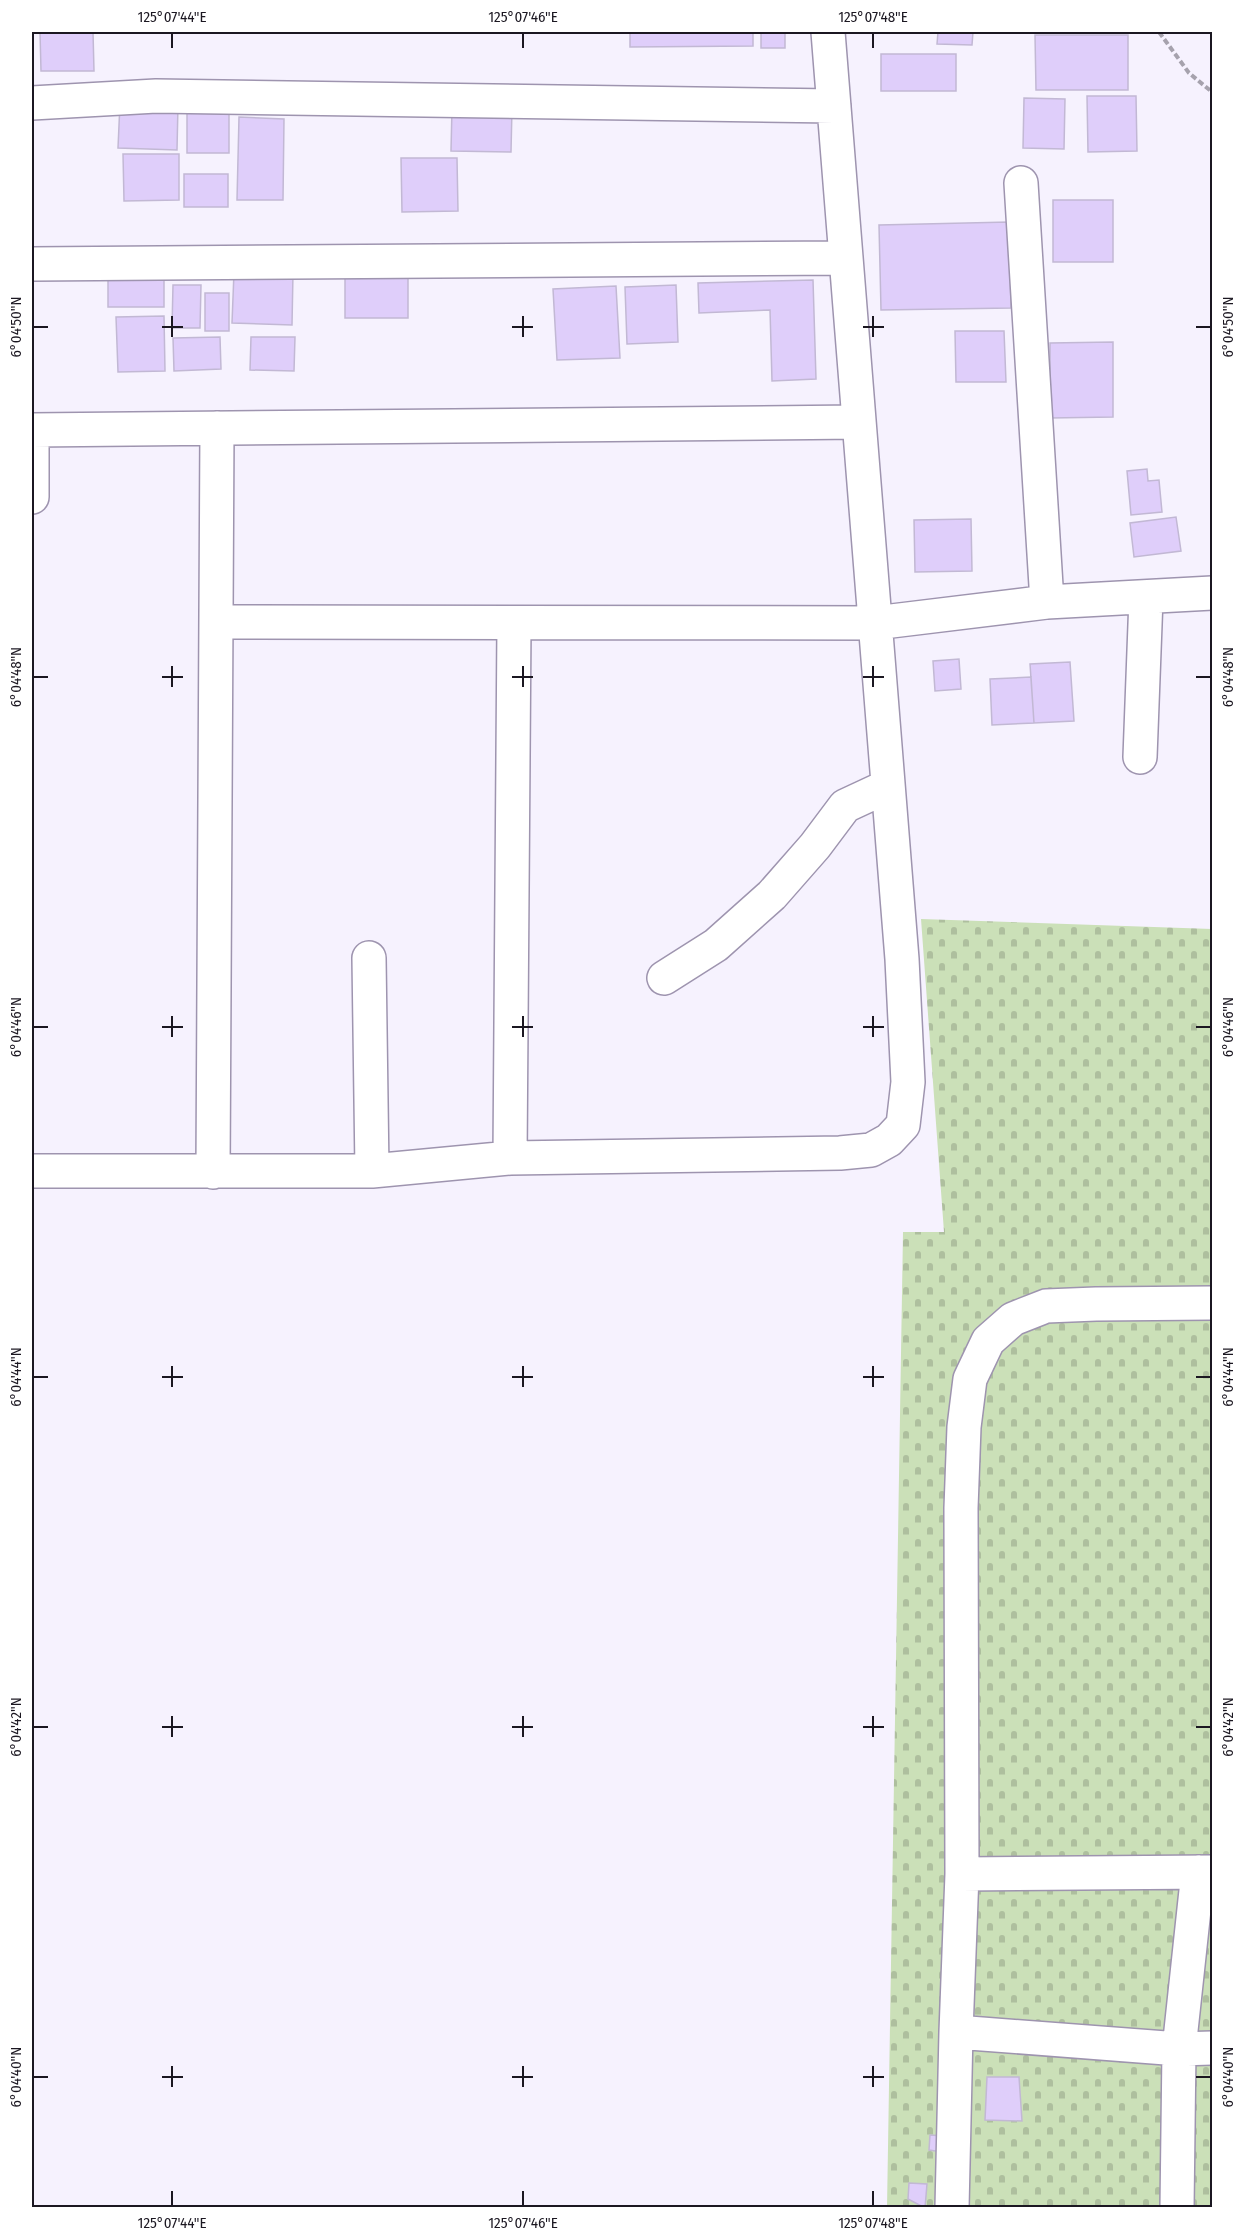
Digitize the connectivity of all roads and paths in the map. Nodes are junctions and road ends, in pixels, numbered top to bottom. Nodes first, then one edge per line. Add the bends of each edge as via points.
1 (828, 32) edge
2 (1159, 32) edge
3 (1212, 92) edge
4 (32, 103) edge
5 (834, 106) junction
6 (1021, 183) dead end
7 (846, 258) junction
8 (32, 264) edge
9 (859, 422) junction
10 (217, 429) junction
11 (32, 430) edge
12 (32, 497) edge
13 (1212, 593) edge
14 (1146, 598) junction
15 (1047, 602) junction
16 (216, 622) junction
17 (514, 622) junction
18 (875, 622) junction
19 (1140, 757) dead end
20 (888, 786) junction
21 (369, 958) dead end
22 (664, 978) dead end
23 (510, 1158) junction
24 (32, 1171) edge
25 (372, 1171) junction
26 (213, 1172) junction
27 (1212, 1303) edge
28 (1205, 1872) edge
29 (962, 1874) junction
30 (956, 2032) junction
31 (1212, 2048) edge
32 (1179, 2049) junction
33 (952, 2208) edge
34 (1178, 2208) edge

1 - 5 street
2 - 3 path via 1189,73
4 - 5 street via 156,96
5 - 7 street
6 - 15 street
7 - 8 street
7 - 9 street
9 - 10 street
9 - 18 street
10 - 11 street
10 - 16 street
11 - 12 street
13 - 14 street
14 - 15 street
14 - 19 street
15 - 18 street
16 - 17 street
16 - 26 street
17 - 18 street
17 - 23 street
18 - 20 street
20 - 22 street via 845,807 772,895 716,945
20 - 23 street via 908,1082 903,1125 889,1140 871,1150 840,1153
21 - 25 street
23 - 25 street
24 - 26 street
25 - 26 street
27 - 29 street via 1046,1306 1013,1319 988,1341 970,1379 961,1508
28 - 29 street
28 - 32 street
29 - 30 street
30 - 32 street
30 - 33 street
31 - 32 street
32 - 34 street

